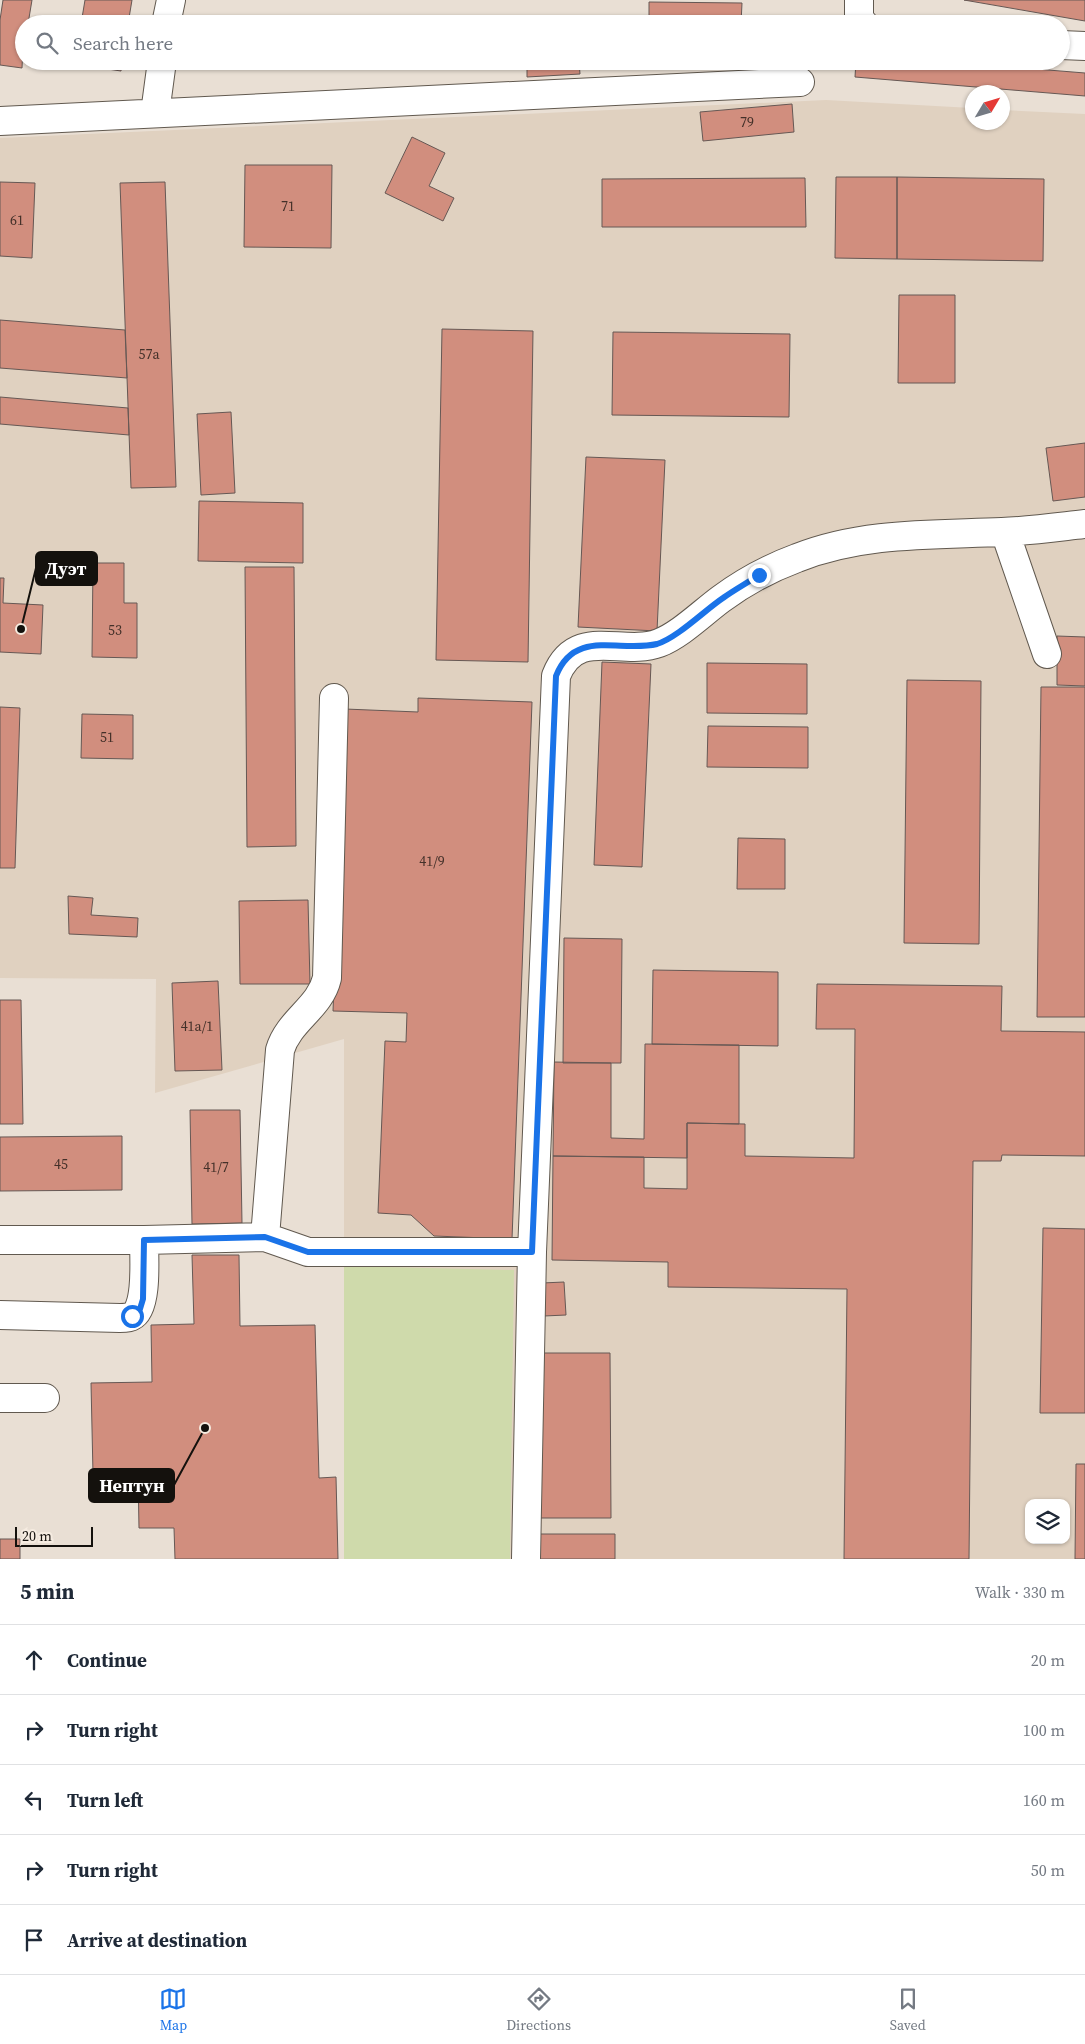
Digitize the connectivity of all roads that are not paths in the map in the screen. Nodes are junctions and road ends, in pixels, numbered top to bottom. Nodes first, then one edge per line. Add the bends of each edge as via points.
1 (171, 0) edge
2 (168, 15) edge
3 (1070, 45) edge
4 (1085, 46) edge
5 (161, 70) edge
6 (800, 82) dead end
7 (155, 113) junction
8 (0, 121) edge
9 (1085, 524) edge
10 (1005, 532) junction
11 (1047, 654) dead end
12 (334, 698) dead end
13 (265, 1237) junction
14 (0, 1240) edge
15 (144, 1240) junction
16 (532, 1252) junction
17 (0, 1315) edge
18 (0, 1398) edge
19 (45, 1398) dead end
20 (526, 1559) edge

1 - 2 lane
3 - 4 lane
5 - 7 lane
6 - 7 lane
7 - 8 lane
9 - 10 lane
10 - 11 lane
10 - 16 lane via 887,536 798,557 744,584 658,644 580,648 561,664 556,676
12 - 13 lane via 327,978 315,1003 292,1026 280,1050
13 - 15 lane
13 - 16 lane via 308,1252
14 - 15 lane
15 - 17 lane via 143,1299 140,1309 132,1316
16 - 20 lane
18 - 19 lane

